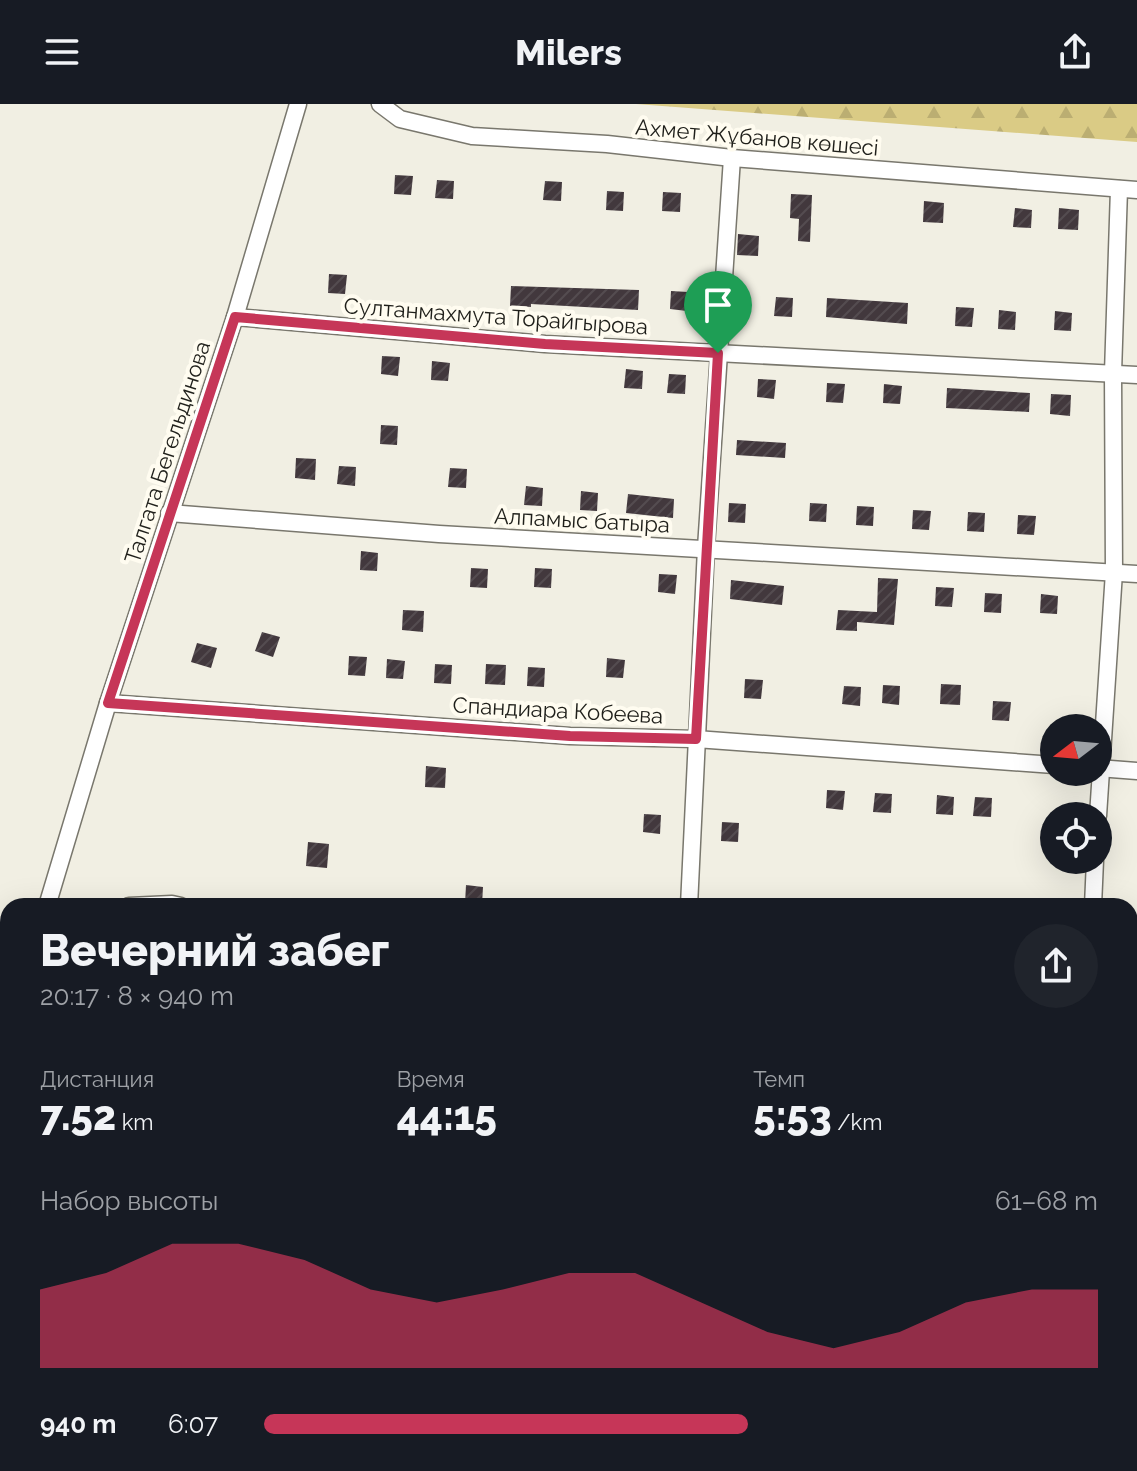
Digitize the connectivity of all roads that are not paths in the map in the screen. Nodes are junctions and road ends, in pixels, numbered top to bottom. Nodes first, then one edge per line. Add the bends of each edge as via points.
1 (298, 104) edge
2 (380, 104) edge
3 (732, 158) junction
4 (1119, 189) junction
5 (1137, 190) edge
6 (235, 317) junction
7 (718, 353) junction
8 (1113, 373) junction
9 (1137, 375) edge
10 (169, 513) junction
11 (706, 548) junction
12 (1114, 572) junction
13 (1137, 574) edge
14 (108, 703) junction
15 (1103, 714) edge
16 (696, 739) junction
17 (1040, 764) edge
18 (1112, 769) edge
19 (1137, 771) edge
20 (1094, 874) edge
21 (49, 898) edge
22 (689, 898) edge
23 (1093, 898) edge

1 - 6 street, Талгата Бегельдинова
2 - 3 street, Ахмет Жұбанов көшесі via 400,119 472,136
3 - 4 street, Ахмет Жұбанов көшесі
3 - 7 street
4 - 5 street, Ахмет Жұбанов көшесі
4 - 8 street
6 - 7 street, Султанмахмута Торайгырова
6 - 10 street, Талгата Бегельдинова
7 - 8 street, Султанмахмута Торайгырова
7 - 11 street
8 - 9 street, Султанмахмута Торайгырова
8 - 12 street
10 - 11 street, Алпамыс батыра
10 - 14 street, Талгата Бегельдинова
11 - 12 street, Алпамыс батыра
11 - 16 street
12 - 13 street, Алпамыс батыра
12 - 15 street
14 - 16 street, Спандиара Кобеева via 570,736
14 - 21 street, Талгата Бегельдинова
16 - 17 street, Спандиара Кобеева
16 - 22 street
18 - 19 street
20 - 23 street

